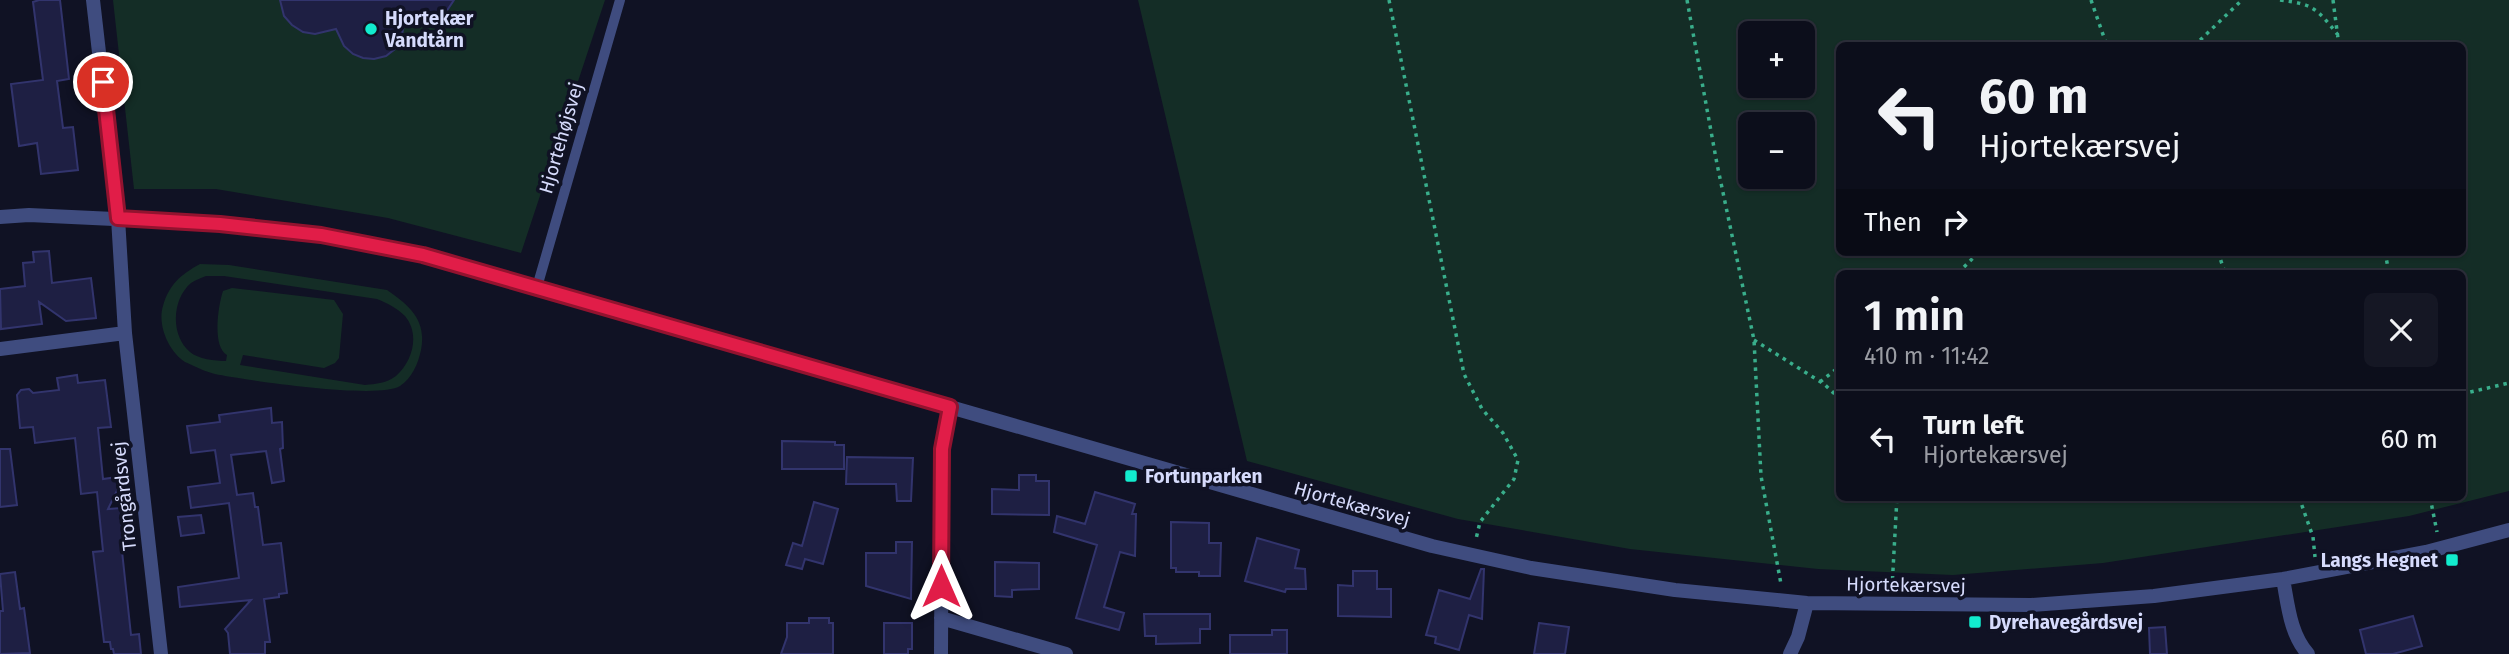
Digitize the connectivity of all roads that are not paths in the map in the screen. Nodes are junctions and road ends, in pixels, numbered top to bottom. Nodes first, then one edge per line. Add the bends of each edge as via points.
1 (93, 0) edge
2 (620, 0) edge
3 (0, 217) edge
4 (118, 218) junction
5 (537, 287) junction
6 (125, 334) junction
7 (0, 349) edge
8 (950, 407) junction
9 (2509, 530) edge
10 (2283, 579) junction
11 (1807, 603) junction
12 (941, 618) junction
13 (161, 654) edge
14 (941, 654) edge
15 (1066, 654) edge
16 (1790, 654) edge
17 (2308, 654) edge

1 - 4 street, Trongårdsvej
2 - 5 lane, Hjortehøjsvej
3 - 4 street, Hjortekærsvej
4 - 5 street, Hjortekærsvej via 321,235 423,255
4 - 6 street, Trongårdsvej
5 - 8 street, Hjortekærsvej
6 - 7 street
6 - 13 street, Trongårdsvej
8 - 11 street, Hjortekærsvej via 1432,547 1662,588
8 - 12 street via 942,449
9 - 10 street, Hjortekærsvej
10 - 11 street, Hjortekærsvej via 2031,606
10 - 17 street via 2291,622
11 - 16 street
12 - 14 street
12 - 15 street

